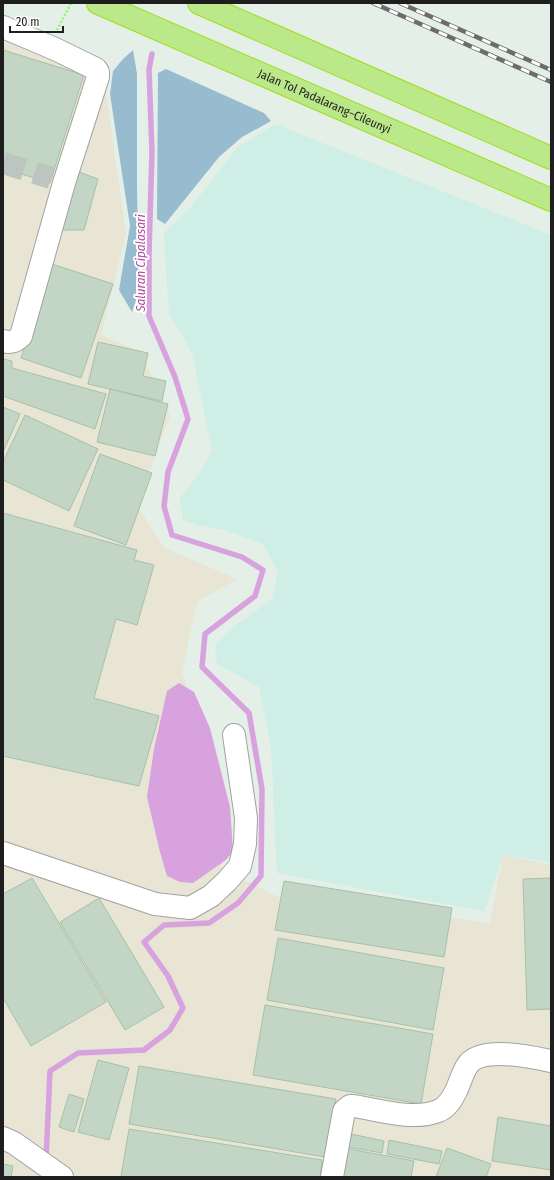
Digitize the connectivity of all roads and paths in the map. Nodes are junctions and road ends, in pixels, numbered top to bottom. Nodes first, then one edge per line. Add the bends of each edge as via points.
1 (71, 3) edge
2 (98, 3) edge
3 (199, 3) edge
4 (3, 27) edge
5 (55, 32) dead end
6 (551, 158) edge
7 (551, 200) edge
8 (3, 341) edge
9 (234, 735) dead end
10 (3, 854) edge
11 (551, 1061) edge
12 (3, 1138) edge
13 (51, 1169) edge
14 (332, 1177) edge

1 - 5 path
2 - 7 highway, Jalan Tol Padalarang–Cileunyi
3 - 6 highway
4 - 8 street via 55,49 98,72 58,180 21,336 10,343
9 - 10 street via 246,818 244,851 240,866 227,880 211,896 190,908 155,904
11 - 14 street via 502,1054 480,1056 467,1065 452,1101 439,1111 431,1113 405,1115 350,1106 344,1111
12 - 13 street

